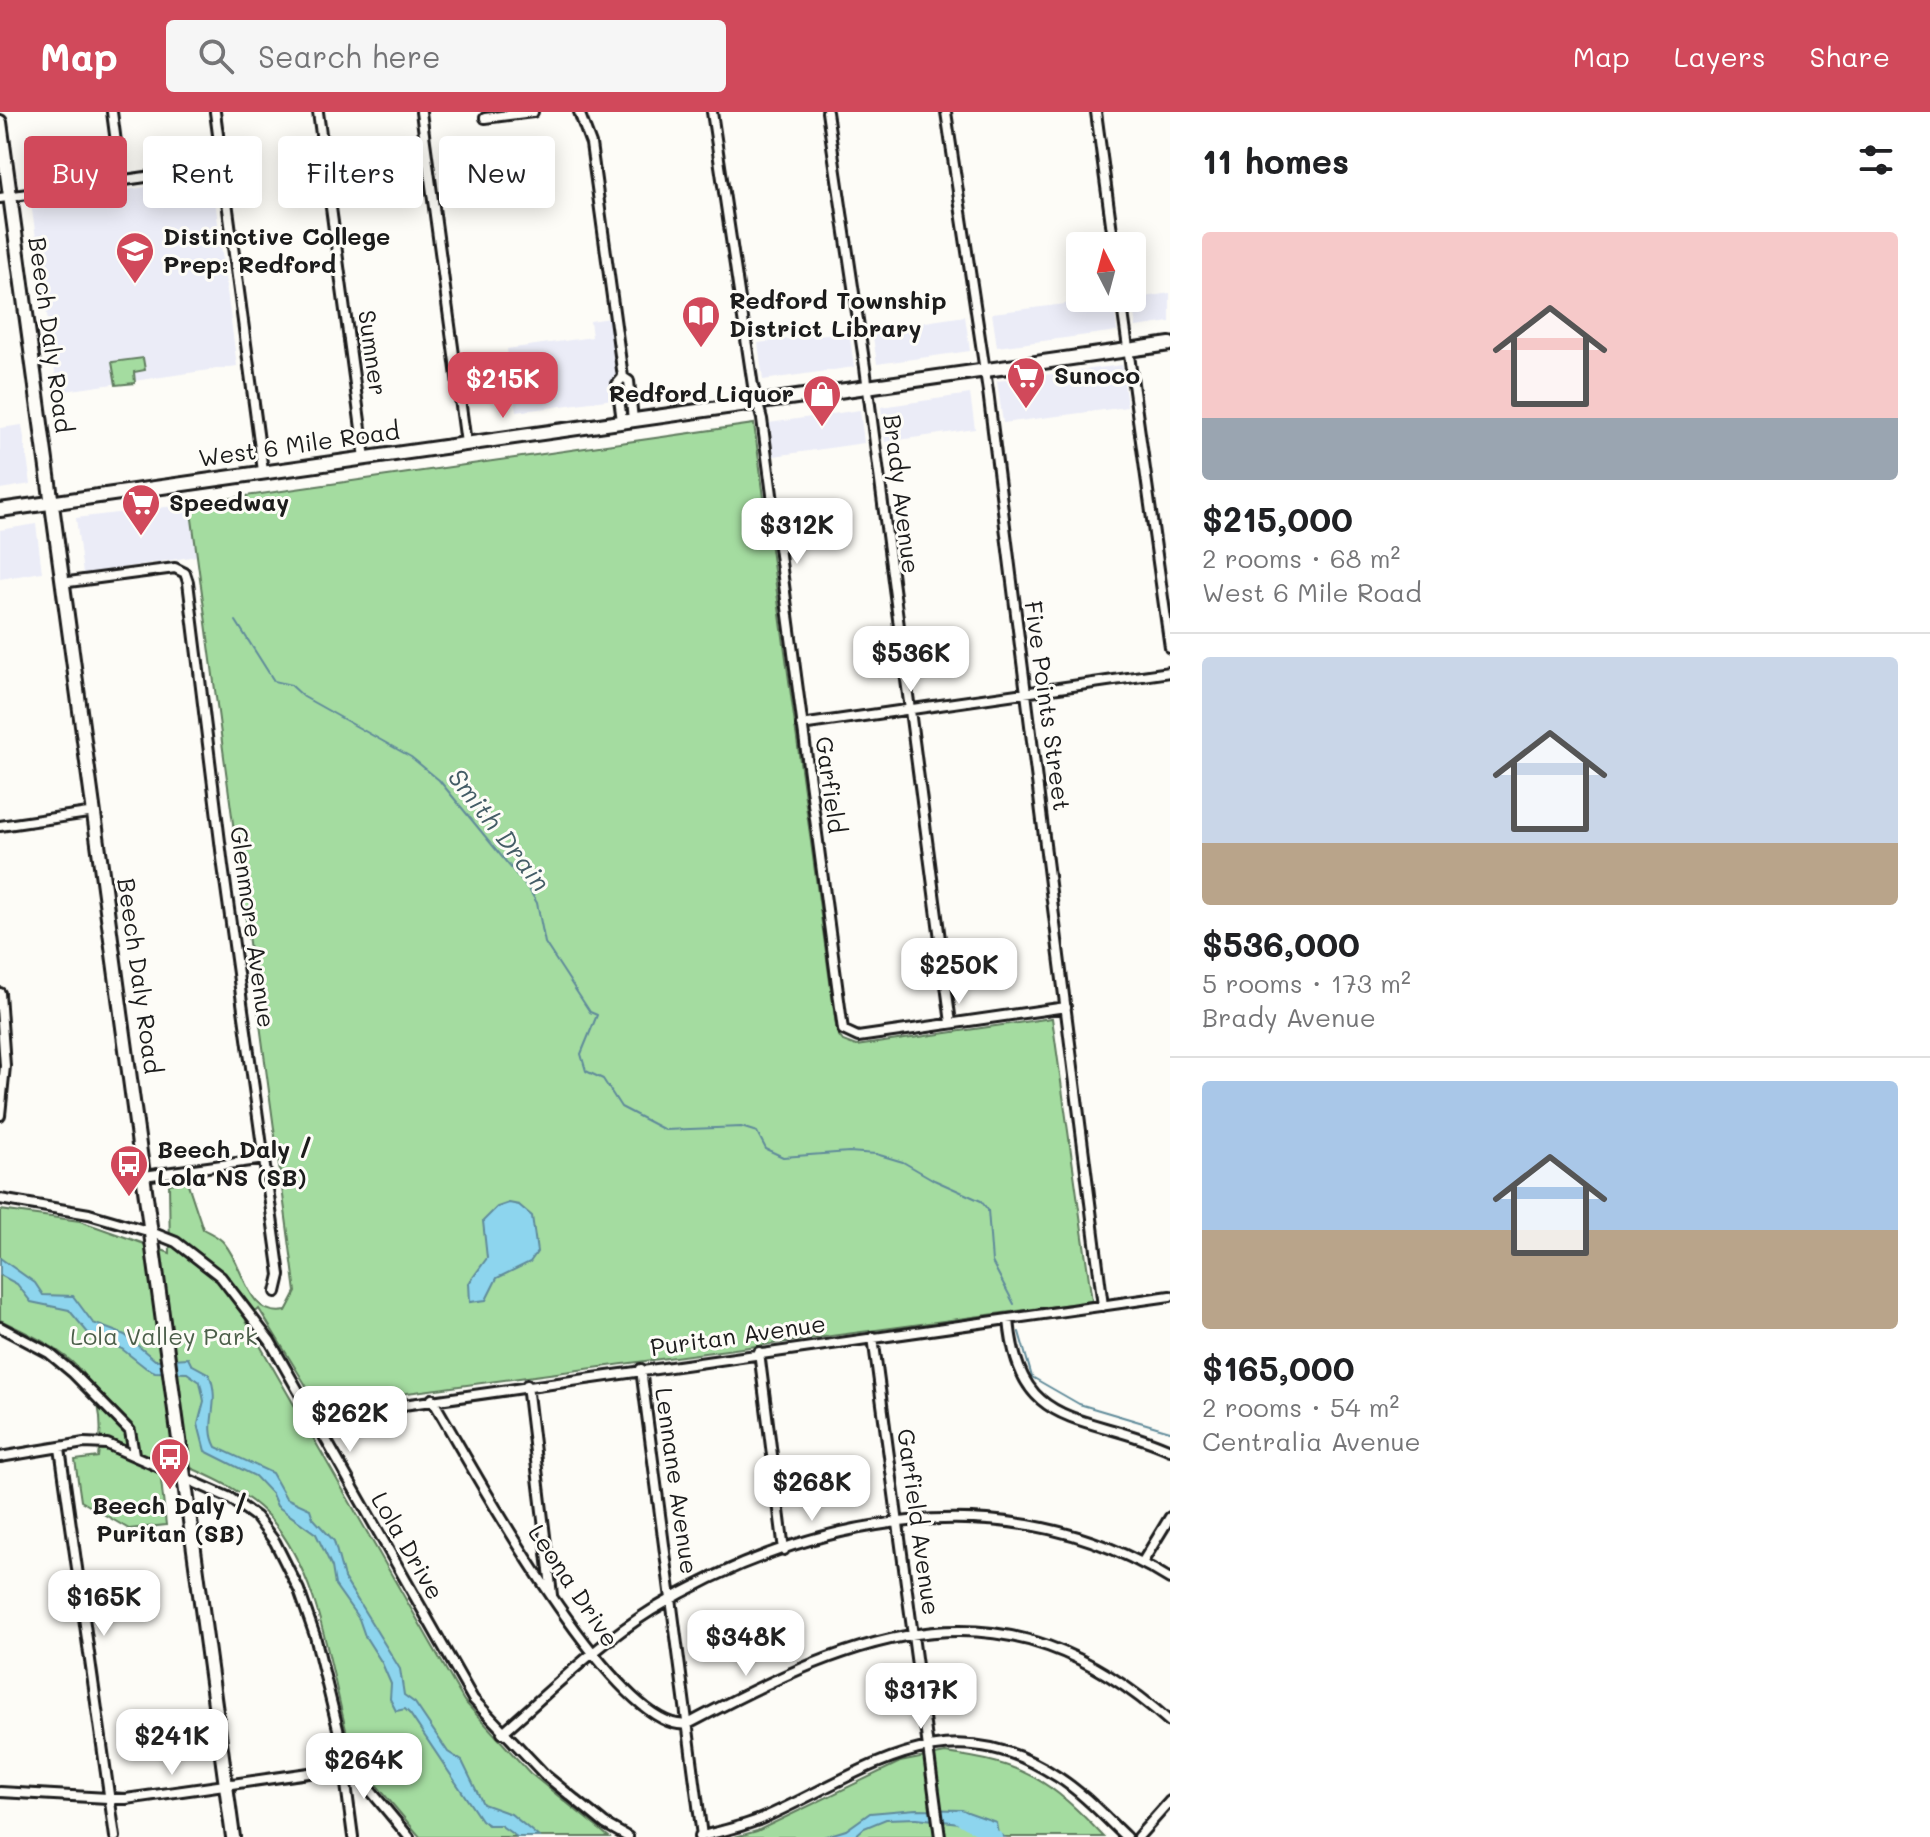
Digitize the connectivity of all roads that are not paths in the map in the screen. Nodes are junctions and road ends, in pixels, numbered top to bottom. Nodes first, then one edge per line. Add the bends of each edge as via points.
1 (112, 112) edge
2 (215, 112) edge
3 (318, 112) edge
4 (421, 112) edge
5 (533, 112) edge
6 (579, 112) edge
7 (712, 112) edge
8 (827, 112) edge
9 (946, 112) edge
10 (1096, 112) edge
11 (485, 118) dead end
12 (0, 122) edge
13 (115, 136) edge
14 (218, 136) edge
15 (5, 197) edge
16 (228, 208) edge
17 (1112, 232) edge
18 (1123, 312) edge
19 (1170, 344) edge
20 (1130, 350) junction
21 (984, 371) junction
22 (867, 387) junction
23 (758, 403) junction
24 (628, 421) junction
25 (466, 443) junction
26 (365, 458) junction
27 (263, 471) junction
28 (50, 502) junction
29 (0, 510) edge
30 (61, 583) junction
31 (1170, 648) edge
32 (1170, 672) edge
33 (1025, 693) junction
34 (909, 710) junction
35 (801, 725) junction
36 (95, 812) junction
37 (0, 826) edge
38 (0, 993) edge
39 (1066, 1007) junction
40 (951, 1023) junction
41 (0, 1115) edge
42 (265, 1159) junction
43 (144, 1176) junction
44 (0, 1199) edge
45 (151, 1232) junction
46 (276, 1292) dead end
47 (1170, 1296) edge
48 (1103, 1306) junction
49 (1009, 1319) junction
50 (0, 1327) edge
51 (873, 1337) junction
52 (759, 1352) junction
53 (641, 1369) junction
54 (527, 1385) junction
55 (432, 1399) junction
56 (312, 1418) junction
57 (60, 1448) junction
58 (1170, 1450) edge
59 (134, 1454) junction
60 (0, 1457) edge
61 (181, 1476) junction
62 (1170, 1517) edge
63 (897, 1520) junction
64 (784, 1550) junction
65 (1142, 1563) junction
66 (1170, 1579) edge
67 (552, 1596) junction
68 (672, 1599) junction
69 (913, 1633) junction
70 (591, 1655) junction
71 (1170, 1722) edge
72 (688, 1724) junction
73 (502, 1733) junction
74 (927, 1746) junction
75 (347, 1768) junction
76 (226, 1786) junction
77 (0, 1792) edge
78 (110, 1799) junction
79 (1170, 1801) edge
80 (939, 1832) edge
81 (115, 1837) edge
82 (233, 1837) edge
83 (353, 1837) edge
84 (409, 1837) edge
85 (628, 1837) edge
86 (700, 1837) edge
87 (1126, 1837) edge
88 (1138, 1837) edge

1 - 13 street
2 - 14 street
3 - 26 street, Sumner
4 - 25 street
5 - 11 street
6 - 24 street via 591,144 623,377 629,381
7 - 23 street, Garfield
8 - 22 street, Brady Avenue
9 - 21 street, Five Points Street
10 - 17 street
12 - 15 main road, Beech Daly Road
15 - 28 main road, Beech Daly Road
16 - 27 street
18 - 20 street
19 - 20 main road, West 6 Mile Road
20 - 21 main road, West 6 Mile Road
20 - 31 street
21 - 22 main road, West 6 Mile Road
21 - 33 street, Five Points Street
22 - 23 main road, West 6 Mile Road
22 - 34 street, Brady Avenue
23 - 24 main road, West 6 Mile Road
23 - 35 street, Garfield
24 - 25 main road, West 6 Mile Road
25 - 26 main road, West 6 Mile Road
26 - 27 main road, West 6 Mile Road
27 - 28 main road, West 6 Mile Road
28 - 29 main road, West 6 Mile Road
28 - 30 main road, Beech Daly Road
30 - 36 main road, Beech Daly Road
30 - 42 street, Glenmore Avenue via 181,569 188,582
32 - 33 street
33 - 34 street
33 - 39 street, Five Points Street
34 - 35 street
34 - 40 street, Brady Avenue
35 - 40 street, Garfield via 841,1024 848,1035 858,1037
36 - 37 street
36 - 43 main road, Beech Daly Road
38 - 41 street via 5,1066
39 - 40 street
39 - 48 street, Five Points Street
42 - 43 street
42 - 46 street, Glenmore Avenue via 280,1275
43 - 45 main road, Beech Daly Road
44 - 45 street, Lola Drive via 89,1214
45 - 56 street, Lola Drive via 187,1249 233,1289 270,1341
45 - 61 main road, Beech Daly Road
47 - 48 street, Puritan Avenue
48 - 49 street, Puritan Avenue
49 - 51 street, Puritan Avenue
49 - 58 street via 1020,1375 1040,1402
50 - 59 street via 60,1361 130,1431
51 - 52 street, Puritan Avenue
51 - 63 street, Garfield Avenue
52 - 53 street, Puritan Avenue
52 - 64 street
53 - 54 street, Puritan Avenue
53 - 68 street, Lennane Avenue
54 - 55 street, Puritan Avenue
54 - 67 street
55 - 56 street, Puritan Avenue
55 - 67 street, Leona Drive
56 - 73 street, Lola Drive via 456,1674
57 - 59 street via 98,1443
57 - 60 street
57 - 78 street
59 - 61 street
61 - 75 street via 248,1510 275,1542 315,1636
61 - 76 main road, Beech Daly Road
62 - 65 street
63 - 64 street
63 - 65 street via 1017,1522 1080,1537
63 - 69 street, Garfield Avenue
64 - 68 street
65 - 66 street
67 - 70 street, Leona Drive
68 - 70 street
68 - 72 street, Lennane Avenue
69 - 71 street via 989,1633 1052,1648 1115,1679
69 - 72 street via 880,1638 827,1657
69 - 74 street, Garfield Avenue
70 - 72 street, Leona Drive via 636,1698 677,1723
70 - 73 street
72 - 86 street, Lennane Avenue
73 - 85 street, Lola Drive via 545,1775
74 - 80 street, Garfield Avenue
74 - 86 street via 871,1763 759,1819
74 - 87 street via 979,1748 1039,1766 1075,1789
75 - 76 street
75 - 83 street
75 - 84 street
76 - 78 street
76 - 82 main road, Beech Daly Road
77 - 78 street
78 - 81 street
79 - 88 street

